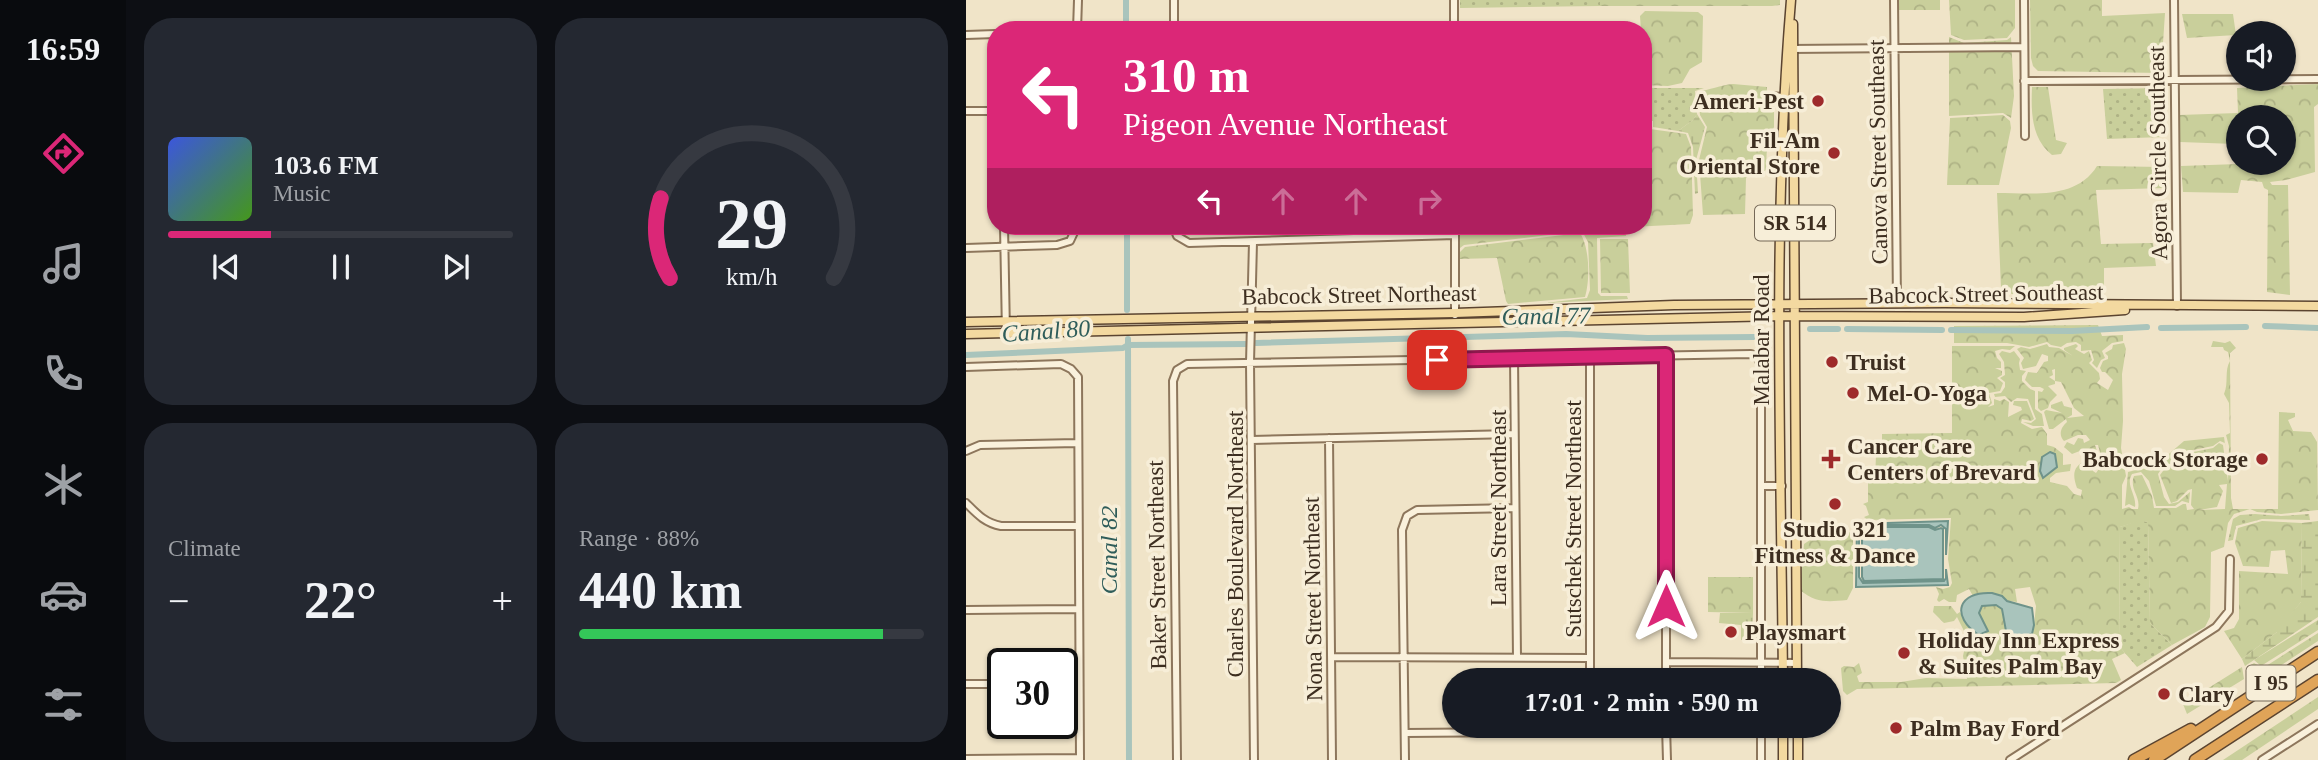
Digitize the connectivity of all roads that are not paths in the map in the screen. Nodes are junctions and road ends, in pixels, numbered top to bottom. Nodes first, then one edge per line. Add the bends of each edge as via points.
1 (1078, 0) edge
2 (1174, 0) edge
3 (1454, 0) edge
4 (1791, 0) edge
5 (1894, 0) edge
6 (2024, 0) edge
7 (2174, 0) edge
8 (1077, 21) edge
9 (1174, 21) edge
10 (1454, 21) edge
11 (987, 34) edge
12 (966, 35) edge
13 (2024, 47) junction
14 (1791, 49) junction
15 (1895, 49) junction
16 (2318, 79) edge
17 (2024, 81) junction
18 (2174, 81) junction
19 (1771, 96) dead end
20 (1783, 97) junction
21 (966, 111) edge
22 (987, 111) edge
23 (2025, 136) dead end
24 (1795, 143) junction
25 (1003, 235) edge
26 (1073, 235) edge
27 (1177, 235) edge
28 (1455, 235) joint
29 (1252, 242) junction
30 (1004, 247) junction
31 (966, 248) edge
32 (1897, 303) junction
33 (1780, 304) junction
34 (1796, 304) junction
35 (2177, 306) junction
36 (2318, 306) edge
37 (1591, 308) junction
38 (1455, 313) junction
39 (1252, 316) junction
40 (1780, 316) junction
41 (1796, 316) junction
42 (1575, 320) junction
43 (966, 322) edge
44 (1005, 322) junction
45 (1455, 324) junction
46 (1252, 328) junction
47 (1006, 333) junction
48 (966, 334) edge
49 (1666, 355) junction
50 (1590, 357) junction
51 (1514, 358) junction
52 (1250, 363) junction
53 (966, 367) edge
54 (1514, 434) junction
55 (1329, 438) junction
56 (1252, 440) junction
57 (1077, 443) junction
58 (966, 451) edge
59 (1761, 486) junction
60 (1782, 486) junction
61 (966, 503) edge
62 (1515, 508) junction
63 (1796, 509) junction
64 (1078, 526) junction
65 (2230, 559) dead end
66 (1079, 609) junction
67 (966, 610) edge
68 (2318, 652) edge
69 (1331, 657) junction
70 (1517, 657) junction
71 (1404, 658) junction
72 (1590, 658) junction
73 (1761, 661) junction
74 (1667, 662) junction
75 (1782, 662) junction
76 (1797, 663) junction
77 (1590, 668) edge
78 (1667, 668) edge
79 (1761, 668) edge
80 (1782, 668) edge
81 (1797, 668) edge
82 (2318, 680) edge
83 (966, 684) edge
84 (987, 684) edge
85 (1079, 684) joint
86 (2223, 714) junction
87 (2318, 724) edge
88 (2242, 729) junction
89 (1442, 732) edge
90 (1405, 733) junction
91 (1667, 738) edge
92 (1761, 738) edge
93 (1783, 738) edge
94 (1798, 738) edge
95 (966, 759) edge
96 (1080, 759) edge
97 (1177, 760) edge
98 (1254, 760) edge
99 (1332, 760) edge
100 (1405, 760) edge
101 (1667, 760) edge
102 (1761, 760) edge
103 (1783, 760) edge
104 (1798, 760) edge
105 (2010, 760) edge
106 (2134, 760) edge
107 (2154, 760) edge
108 (2195, 760) edge
109 (2204, 760) edge
110 (2262, 760) edge

1 - 8 street
2 - 9 street
3 - 10 street
4 - 14 main road, Malabar Road / SR 514
5 - 15 street, Canova Street Southeast
6 - 13 street
7 - 18 street, Agora Circle Southeast
11 - 12 street
13 - 15 street
13 - 17 street
14 - 15 street
14 - 20 main road, Malabar Road / SR 514
14 - 24 main road, Malabar Road / SR 514
15 - 32 street, Canova Street Southeast
16 - 18 street
17 - 18 street
17 - 23 street
18 - 35 street, Agora Circle Southeast
19 - 20 street
20 - 24 main road via 1792,103
20 - 33 main road, Malabar Road / SR 514
21 - 22 street
24 - 34 main road, Malabar Road / SR 514
25 - 30 street
26 - 30 street via 1057,245
27 - 29 street via 1189,243
28 - 29 street
28 - 38 street
29 - 39 street, Charles Boulevard Northeast
30 - 31 street
30 - 44 street
32 - 34 main road, Babcock Street Southeast
32 - 35 main road, Babcock Street Southeast
33 - 34 main road, Babcock Street Northeast
33 - 37 main road, Babcock Street Northeast
33 - 40 main road, Malabar Road / SR 514
34 - 41 main road, Malabar Road / SR 514
35 - 36 main road, Babcock Street Southeast
35 - 41 main road, Babcock Street Southeast via 2024,317
37 - 38 main road, Babcock Street Northeast
37 - 42 main road
38 - 39 main road, Babcock Street Northeast
38 - 45 street
39 - 44 main road, Babcock Street Northeast
39 - 46 street, Charles Boulevard Northeast
40 - 41 main road, Babcock Street Northeast
40 - 42 main road, Babcock Street Northeast
40 - 60 main road, Malabar Road / SR 514
41 - 63 main road, Malabar Road / SR 514
42 - 45 main road, Babcock Street Northeast
43 - 44 main road, Babcock Street Northeast
44 - 47 street
45 - 46 main road, Babcock Street Northeast
46 - 47 main road, Babcock Street Northeast
46 - 52 street, Charles Boulevard Northeast
47 - 48 main road, Babcock Street Northeast
49 - 50 street
49 - 59 street via 1757,357 1761,365
49 - 74 street
50 - 51 street
50 - 72 street, Sutschek Street Northeast
51 - 52 street
51 - 54 street, Lara Street Northeast
52 - 56 street, Charles Boulevard Northeast
52 - 97 street, Baker Street Northeast via 1187,364 1177,370 1173,381
53 - 57 street via 1061,364 1072,369 1078,377
54 - 55 street
54 - 62 street, Lara Street Northeast
55 - 56 street
55 - 69 street, Nona Street Northeast
56 - 98 street, Charles Boulevard Northeast
57 - 58 street via 980,445
57 - 64 street
59 - 60 street
59 - 73 street
60 - 63 main road
60 - 75 main road, Malabar Road / SR 514
61 - 64 street via 990,524
62 - 70 street, Lara Street Northeast
62 - 71 street via 1416,510 1407,516 1402,530
63 - 76 main road, Malabar Road / SR 514
64 - 66 street
65 - 105 street via 2230,611 2216,626
66 - 67 street
66 - 85 street
68 - 86 highway, I 95
69 - 71 street
69 - 99 street, Nona Street Northeast
70 - 71 street
70 - 72 street
71 - 90 street
72 - 77 street, Sutschek Street Northeast
73 - 74 street
73 - 75 street
73 - 79 street
74 - 78 street
75 - 76 street
75 - 80 main road, Malabar Road / SR 514
76 - 81 main road, Malabar Road / SR 514
82 - 88 highway, I 95
83 - 84 street
85 - 96 street
86 - 106 highway
86 - 107 highway, I 95
87 - 110 street
88 - 108 highway, I 95
88 - 109 highway
89 - 90 street
90 - 100 street
91 - 101 street
92 - 102 street
93 - 103 main road
94 - 104 main road
95 - 96 street

